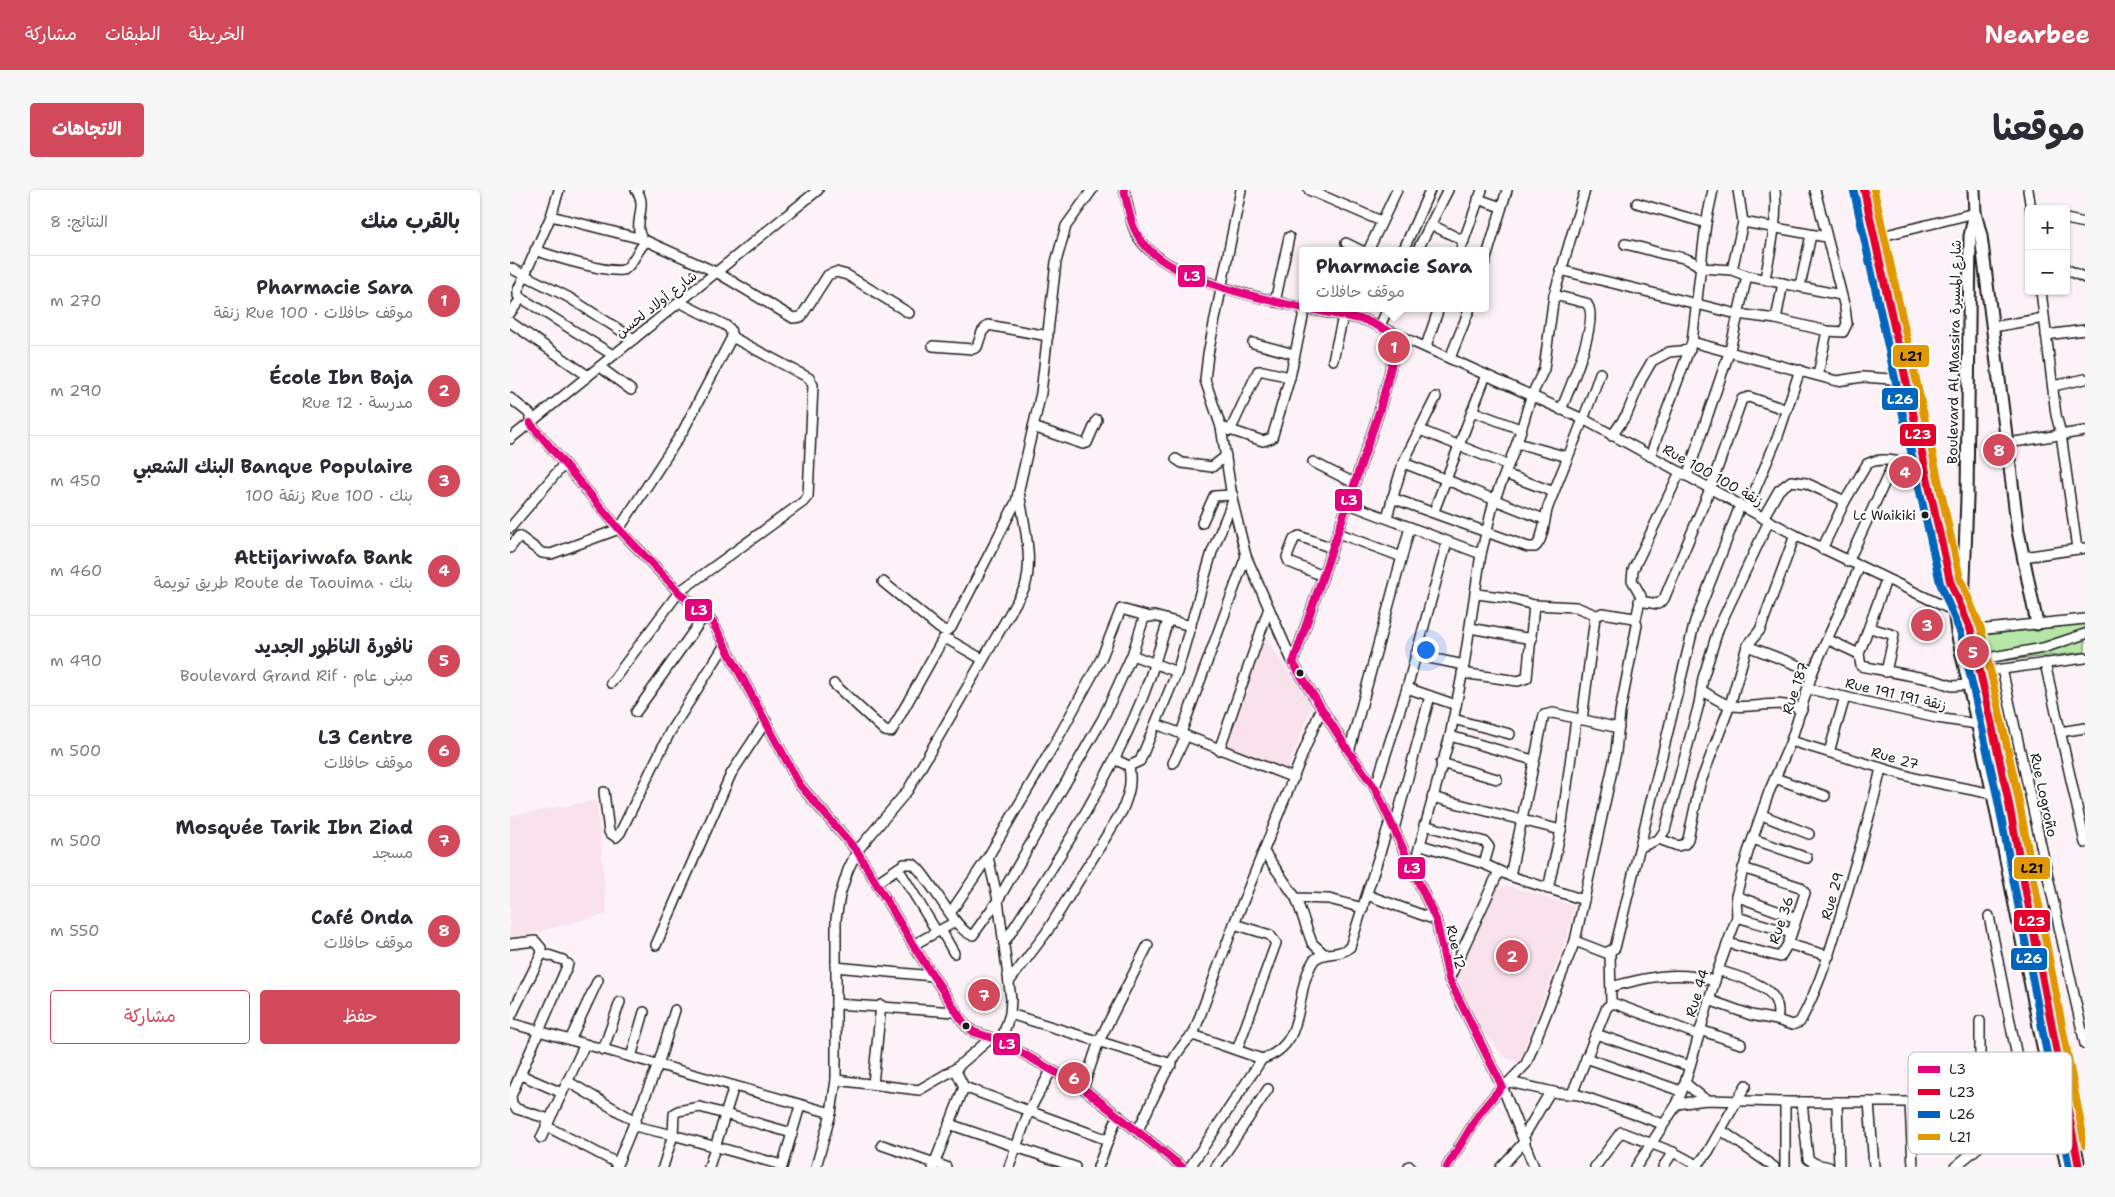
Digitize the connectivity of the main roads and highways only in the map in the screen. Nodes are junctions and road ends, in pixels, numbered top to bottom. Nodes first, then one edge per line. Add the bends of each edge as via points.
1 (1864, 190) edge
2 (1974, 190) edge
3 (1975, 213) junction
4 (1958, 611) junction
5 (2037, 624) road end
6 (2049, 1052) edge
7 (2051, 1052) edge
8 (2072, 1142) edge
9 (2065, 1154) edge
10 (2067, 1167) edge
11 (2079, 1167) edge

1 - 4 main road
2 - 3 main road, Boulevard Al Massira شارع المسيرة
3 - 4 main road, Boulevard Al Massira شارع المسيرة via 1970,236 1968,498
3 - 5 main road, Boulevard Al Massira شارع المسيرة via 1982,236 2023,557
4 - 6 main road via 1956,632
4 - 7 main road via 1970,631 2006,794
8 - 11 main road
9 - 10 main road

